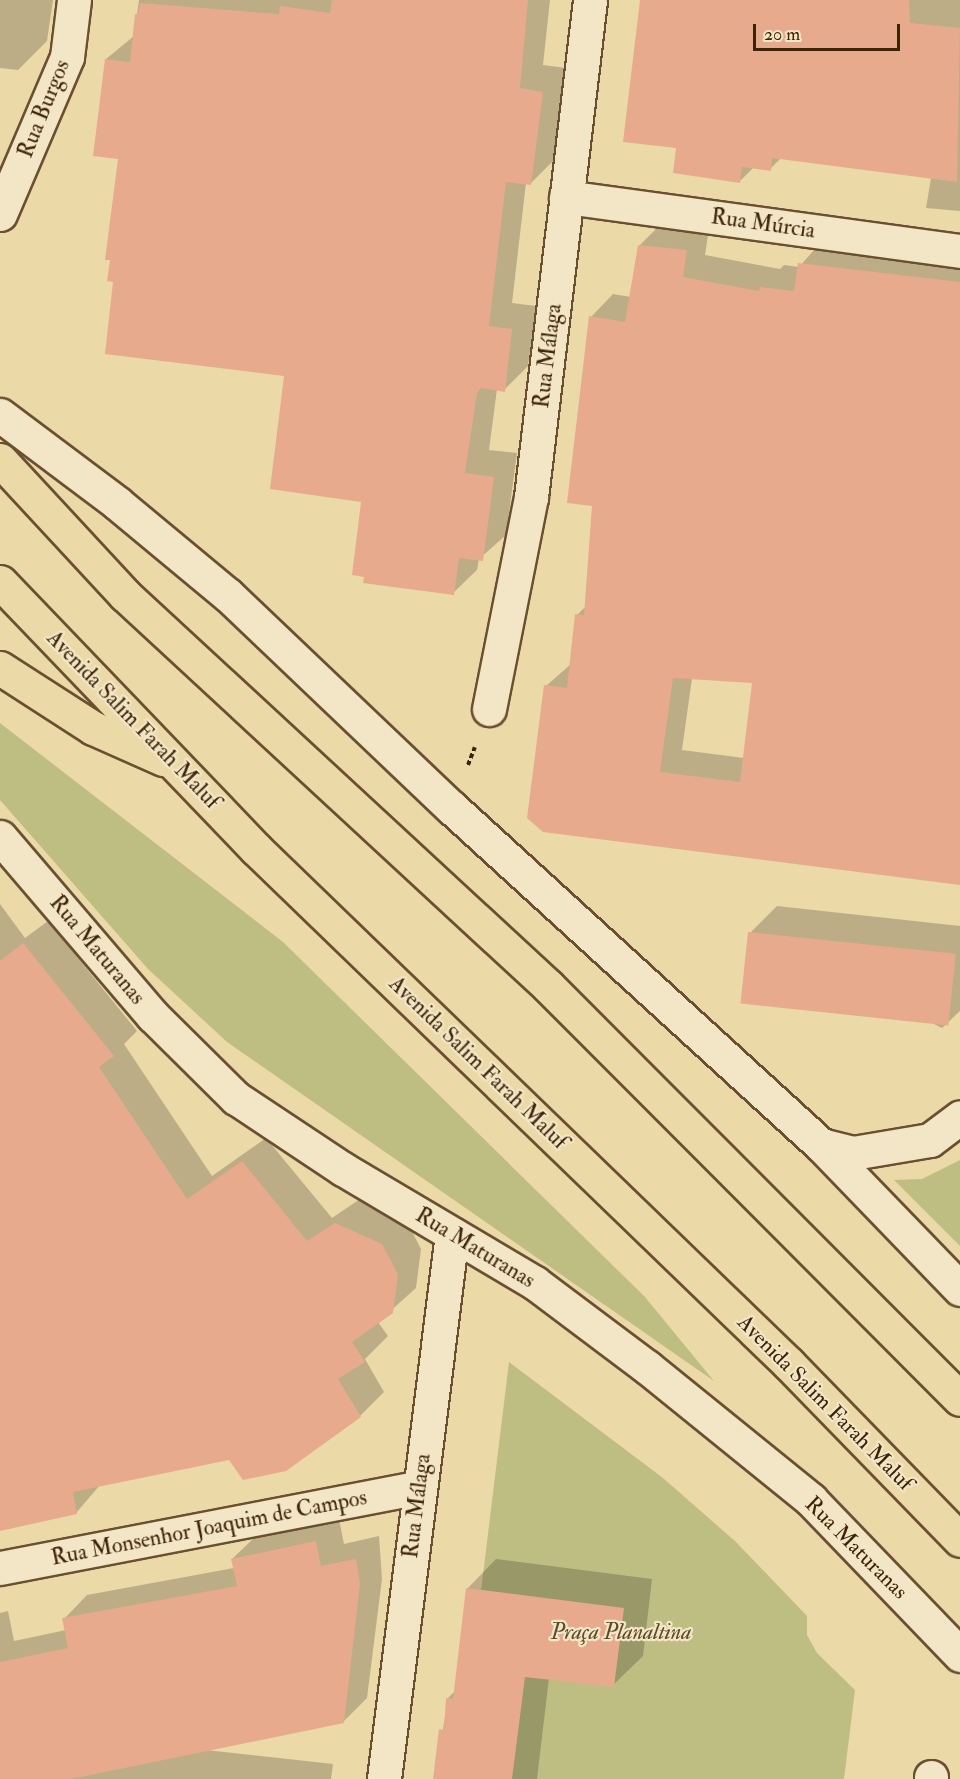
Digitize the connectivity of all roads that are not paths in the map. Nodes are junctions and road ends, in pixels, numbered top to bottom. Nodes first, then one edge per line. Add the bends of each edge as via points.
1 (74, 0) edge
2 (590, 0) edge
3 (567, 197) junction
4 (0, 214) edge
5 (960, 251) edge
6 (0, 415) edge
7 (0, 460) edge
8 (0, 582) edge
9 (0, 668) edge
10 (489, 709) road end
11 (178, 765) junction
12 (0, 837) edge
13 (960, 1117) edge
14 (821, 1145) junction
15 (452, 1234) junction
16 (960, 1289) edge
17 (960, 1399) edge
18 (419, 1487) junction
19 (960, 1540) edge
20 (0, 1568) edge
21 (960, 1655) edge
22 (384, 1779) edge

1 - 4 street, Rua Burgos via 67,57
2 - 3 street, Rua Málaga
3 - 5 street, Rua Múrcia
3 - 10 street, Rua Málaga via 531,497
6 - 14 street via 117,503 228,595 452,808
7 - 17 highway via 125,595 548,986
8 - 11 highway, Avenida Salim Farah Maluf
9 - 11 highway via 93,728
11 - 19 highway, Avenida Salim Farah Maluf via 265,857 789,1364
12 - 15 street, Rua Maturanas via 153,1016 236,1098 343,1169
13 - 14 street via 930,1140 853,1153
14 - 16 street
15 - 18 street, Rua Málaga
15 - 21 street, Rua Maturanas via 535,1282 811,1500
18 - 20 street, Rua Monsenhor Joaquim de Campos
18 - 22 street, Rua Málaga

